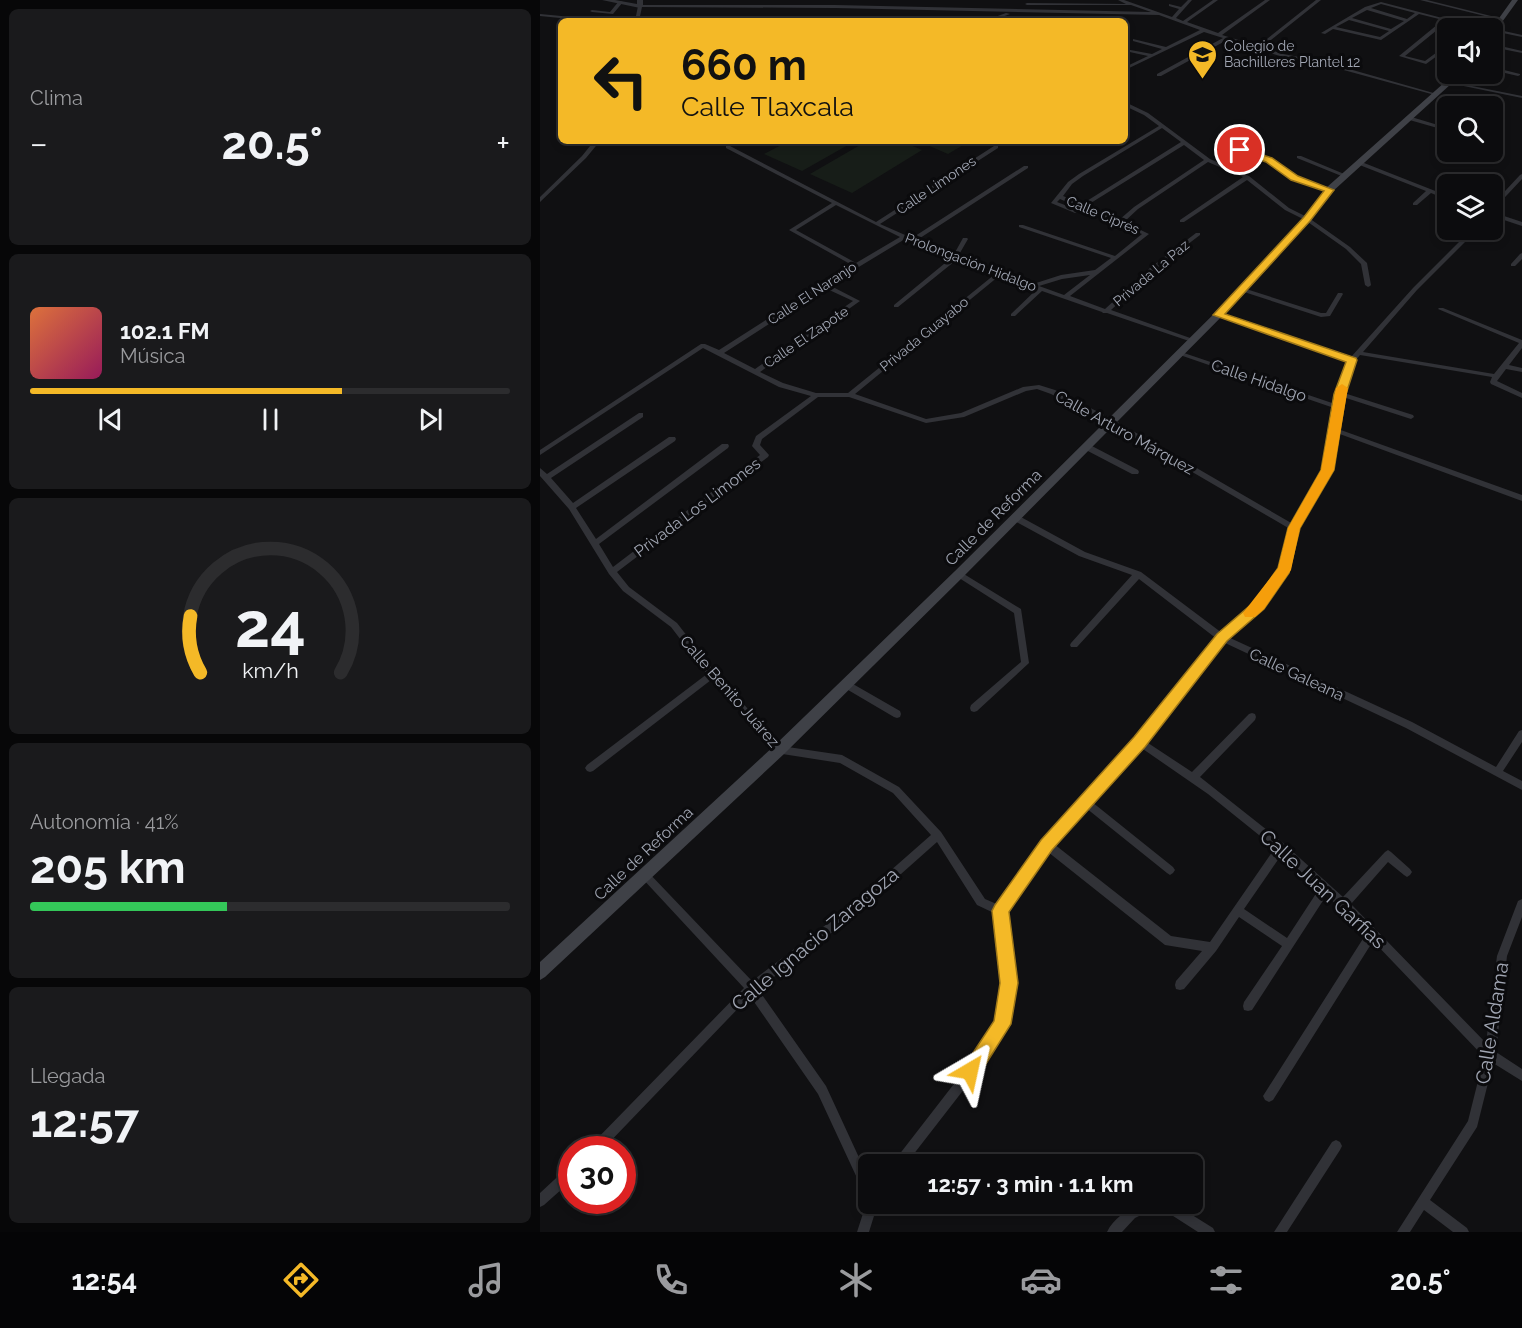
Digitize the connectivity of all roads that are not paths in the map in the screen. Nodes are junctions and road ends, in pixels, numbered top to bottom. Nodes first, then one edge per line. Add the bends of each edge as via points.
1 (605, 0) edge
2 (818, 0) edge
3 (1043, 0) edge
4 (1088, 0) edge
5 (1120, 0) edge
6 (1190, 0) edge
7 (1216, 0) edge
8 (1268, 0) edge
9 (1319, 0) edge
10 (1422, 0) edge
11 (1515, 0) edge
12 (621, 2) junction
13 (640, 3) edge
14 (1027, 4) dead end
15 (1038, 4) junction
16 (822, 5) junction
17 (1136, 5) junction
18 (1171, 5) dead end
19 (1102, 6) junction
20 (1367, 8) junction
21 (1184, 9) junction
22 (592, 11) dead end
23 (1014, 12) junction
24 (1419, 12) junction
25 (1161, 14) junction
26 (540, 15) edge
27 (572, 18) edge
28 (638, 18) edge
29 (995, 18) edge
30 (1174, 18) junction
31 (1439, 18) edge
32 (1498, 18) edge
33 (1503, 18) edge
34 (1350, 19) junction
35 (1406, 20) junction
36 (1185, 22) junction
37 (1437, 27) edge
38 (1333, 28) junction
39 (1204, 30) junction
40 (1392, 32) junction
41 (1503, 32) edge
42 (1323, 33) dead end
43 (1219, 35) junction
44 (1522, 36) edge
45 (1227, 38) junction
46 (1135, 40) dead end
47 (1165, 48) junction
48 (1258, 48) junction
49 (1503, 48) edge
50 (1128, 51) edge
51 (1522, 52) edge
52 (1437, 54) edge
53 (1150, 55) junction
54 (1128, 66) edge
55 (1503, 71) edge
56 (1159, 75) dead end
57 (1518, 75) dead end
58 (1447, 84) edge
59 (1459, 84) edge
60 (1435, 94) junction
61 (1522, 97) edge
62 (1128, 105) edge
63 (1408, 118) junction
64 (1162, 126) junction
65 (1437, 127) edge
66 (1221, 134) dead end
67 (1185, 142) junction
68 (595, 144) edge
69 (728, 147) dead end
70 (996, 147) dead end
71 (1299, 157) dead end
72 (1209, 160) junction
73 (1359, 163) junction
74 (1026, 167) dead end
75 (1346, 176) junction
76 (1522, 176) edge
77 (1247, 177) junction
78 (1329, 190) junction
79 (1430, 191) junction
80 (1437, 194) edge
81 (1060, 197) junction
82 (1503, 197) edge
83 (540, 200) edge
84 (836, 203) junction
85 (1415, 204) dead end
86 (1082, 207) junction
87 (1503, 218) edge
88 (1307, 219) junction
89 (1182, 221) dead end
90 (1120, 223) junction
91 (876, 224) junction
92 (1522, 224) edge
93 (1021, 226) dead end
94 (1198, 234) dead end
95 (904, 237) junction
96 (965, 239) dead end
97 (1464, 240) edge
98 (912, 241) junction
99 (1522, 255) edge
100 (1116, 258) junction
101 (954, 259) junction
102 (856, 265) junction
103 (1513, 265) dead end
104 (1097, 272) junction
105 (998, 274) junction
106 (824, 285) junction
107 (1368, 285) dead end
108 (1032, 286) junction
109 (1041, 289) junction
110 (1243, 290) junction
111 (1340, 294) dead end
112 (1065, 297) junction
113 (896, 306) dead end
114 (1441, 309) dead end
115 (1105, 312) junction
116 (1013, 315) dead end
117 (1218, 315) junction
118 (1191, 340) junction
119 (1522, 343) edge
120 (721, 352) junction
121 (1179, 353) junction
122 (1358, 353) junction
123 (1352, 360) junction
124 (1504, 366) junction
125 (1522, 370) edge
126 (755, 372) junction
127 (1495, 379) junction
128 (1340, 394) junction
129 (816, 395) junction
130 (850, 395) junction
131 (1522, 396) edge
132 (1338, 407) junction
133 (641, 415) dead end
134 (1411, 417) dead end
135 (1112, 422) junction
136 (1335, 430) junction
137 (672, 439) dead end
138 (725, 446) dead end
139 (1087, 447) junction
140 (540, 453) edge
141 (1136, 472) dead end
142 (543, 474) edge
143 (1522, 498) edge
144 (572, 507) junction
145 (1016, 518) junction
146 (1294, 528) junction
147 (594, 544) junction
148 (612, 572) junction
149 (959, 574) junction
150 (1138, 574) junction
151 (1222, 638) junction
152 (1074, 645) dead end
153 (712, 675) junction
154 (846, 684) junction
155 (974, 708) dead end
156 (897, 714) dead end
157 (1252, 717) dead end
158 (1522, 734) edge
159 (1139, 742) junction
160 (779, 750) junction
161 (590, 768) dead end
162 (1497, 773) junction
163 (1194, 777) junction
164 (1522, 786) edge
165 (1085, 802) junction
166 (938, 835) junction
167 (1047, 845) junction
168 (1281, 847) junction
169 (1170, 870) dead end
170 (1407, 872) dead end
171 (644, 873) junction
172 (1325, 889) junction
173 (1344, 904) junction
174 (1522, 904) edge
175 (1238, 910) junction
176 (1001, 911) junction
177 (1372, 933) junction
178 (1288, 945) junction
179 (1212, 947) junction
180 (540, 972) edge
181 (1180, 985) dead end
182 (751, 988) junction
183 (1248, 1006) dead end
184 (1490, 1055) junction
185 (1522, 1075) edge
186 (1269, 1096) dead end
187 (608, 1136) edge
188 (1336, 1146) dead end
189 (908, 1154) edge
190 (858, 1167) edge
191 (558, 1184) edge
192 (540, 1201) edge
193 (1423, 1202) junction
194 (869, 1214) edge
195 (863, 1232) edge
196 (1113, 1232) edge
197 (1209, 1232) edge
198 (1280, 1232) edge
199 (1403, 1232) edge
200 (1463, 1232) edge

1 - 12 street
2 - 16 street
3 - 15 street
4 - 19 street
5 - 17 street
6 - 21 street
7 - 36 street
8 - 43 street
9 - 48 street
10 - 32 street
11 - 33 main road
12 - 13 street
12 - 22 street via 611,13
13 - 16 street
13 - 28 street
14 - 15 street
15 - 19 street
16 - 23 street
17 - 19 street
17 - 25 street
18 - 21 street
20 - 24 street via 1381,3
20 - 34 street
20 - 35 street
21 - 30 street
23 - 25 street
23 - 29 street
24 - 31 street
24 - 35 street
25 - 30 street
26 - 27 street
30 - 36 street
34 - 38 street
34 - 40 street
35 - 40 street
36 - 39 street
37 - 52 street via 1401,56 1426,63
38 - 40 street via 1376,39
38 - 42 street
39 - 43 street
39 - 47 street
41 - 44 street
43 - 45 street
45 - 48 street
45 - 56 street
46 - 47 street
47 - 53 street
48 - 60 street
49 - 51 street
50 - 53 street
53 - 54 street
55 - 57 street
58 - 60 main road, Calle de Reforma
59 - 61 street
60 - 63 main road, Calle de Reforma
62 - 64 street
63 - 65 street
63 - 73 main road, Calle de Reforma
64 - 67 street
64 - 81 street via 1081,175
66 - 78 street via 1240,150 1269,160 1294,178
67 - 72 street
67 - 86 street
68 - 83 street
69 - 84 street, Prolongación Hidalgo
70 - 91 street, Calle Limones
71 - 75 street
72 - 77 street
72 - 90 street
73 - 75 main road, Calle de Reforma
73 - 79 street
74 - 98 street
75 - 78 main road, Calle de Reforma
76 - 82 street
77 - 88 street via 1287,209
77 - 89 street
78 - 88 main road, Calle de Reforma
79 - 80 street
79 - 85 street
81 - 86 street, Calle Ciprés
81 - 86 street, Calle Ciprés via 1054,203 1075,211
84 - 91 street, Prolongación Hidalgo
84 - 102 street via 792,230
86 - 90 street, Calle Ciprés
87 - 92 street
88 - 107 street via 1364,262
88 - 110 main road, Calle de Reforma
90 - 100 street, Calle Ciprés via 1146,234
91 - 95 street, Prolongación Hidalgo
93 - 100 street
94 - 115 street, Privada La Paz
95 - 98 street, Prolongación Hidalgo
95 - 102 street, Calle El Naranjo
96 - 101 street
97 - 122 street
98 - 101 street, Prolongación Hidalgo
99 - 103 street
100 - 104 street
101 - 105 street, Prolongación Hidalgo
101 - 113 street
102 - 106 street, Calle El Naranjo
104 - 108 street
104 - 112 street
105 - 108 street, Prolongación Hidalgo
105 - 130 street, Privada Guayabo
106 - 120 street, Calle El Naranjo
106 - 126 street, Calle El Zapote via 857,301
108 - 109 street, Prolongación Hidalgo
109 - 112 street, Prolongación Hidalgo
109 - 116 street
110 - 111 street via 1321,315 1328,315
110 - 117 main road, Calle de Reforma
112 - 115 street, Prolongación Hidalgo
114 - 119 street
115 - 118 street, Prolongación Hidalgo
117 - 118 main road, Calle de Reforma
117 - 123 street
118 - 121 main road, Calle de Reforma
119 - 124 street
120 - 126 street, Calle Arturo Márquez
120 - 140 street, Calle Arturo Márquez via 703,345
121 - 132 street, Calle Hidalgo
121 - 135 main road, Calle de Reforma
122 - 123 street
122 - 127 street
123 - 128 street
124 - 125 street
124 - 127 street
126 - 129 street, Calle Arturo Márquez
127 - 131 street
128 - 132 street
128 - 134 street
129 - 130 street, Calle Arturo Márquez
129 - 148 street, Privada Los Limones via 759,438 756,446 765,455
130 - 135 street, Calle Arturo Márquez via 926,421 962,415 1037,387
132 - 136 street
133 - 142 street
135 - 139 main road, Calle de Reforma
135 - 146 street, Calle Arturo Márquez
136 - 143 street
136 - 146 street via 1328,470
137 - 144 street
138 - 147 street
139 - 141 street
139 - 145 main road, Calle de Reforma
142 - 144 street, Calle Benito Juárez
144 - 147 street, Calle Benito Juárez
145 - 149 main road, Calle de Reforma
145 - 150 street, Calle Galeana via 1082,555
146 - 151 street via 1284,570 1259,605
147 - 148 street, Calle Benito Juárez
148 - 153 street, Calle Benito Juárez via 626,589 674,625
149 - 154 main road, Calle de Reforma
149 - 155 street via 1018,611 1025,663
150 - 151 street, Calle Galeana
150 - 152 street
151 - 159 street
151 - 162 street, Calle Galeana via 1409,725
153 - 160 street, Calle Benito Juárez
153 - 161 street
154 - 156 street
154 - 160 main road, Calle de Reforma
157 - 163 street
158 - 162 street
159 - 163 street, Calle Juan Garfias
159 - 165 street
160 - 166 street, Calle Benito Juárez via 842,759 896,790
160 - 171 main road, Calle de Reforma
162 - 164 street, Calle Galeana
163 - 168 street, Calle Juan Garfias
165 - 167 street
165 - 169 street
166 - 176 street, Calle Benito Juárez via 981,902
166 - 182 street, Calle Ignacio Zaragoza via 852,911
167 - 176 street
167 - 179 street via 1169,941
168 - 172 street, Calle Juan Garfias
168 - 175 street
170 - 173 street via 1388,855
171 - 180 main road, Calle de Reforma
171 - 182 street
172 - 173 street, Calle Juan Garfias
172 - 178 street
173 - 177 street, Calle Juan Garfias
174 - 184 street, Calle Aldama via 1502,956
175 - 178 street
175 - 179 street
176 - 189 street via 1009,983 1002,1024 985,1053
177 - 184 street, Calle Juan Garfias
177 - 186 street
178 - 183 street
179 - 181 street
182 - 187 street, Calle Ignacio Zaragoza
182 - 190 street via 822,1090
184 - 185 street, Calle Juan Garfias
184 - 193 street, Calle Aldama via 1473,1123
188 - 198 street
191 - 192 street
193 - 199 street, Calle Aldama
193 - 200 street
194 - 195 street
196 - 197 street via 1131,1214 1152,1203 1173,1209

